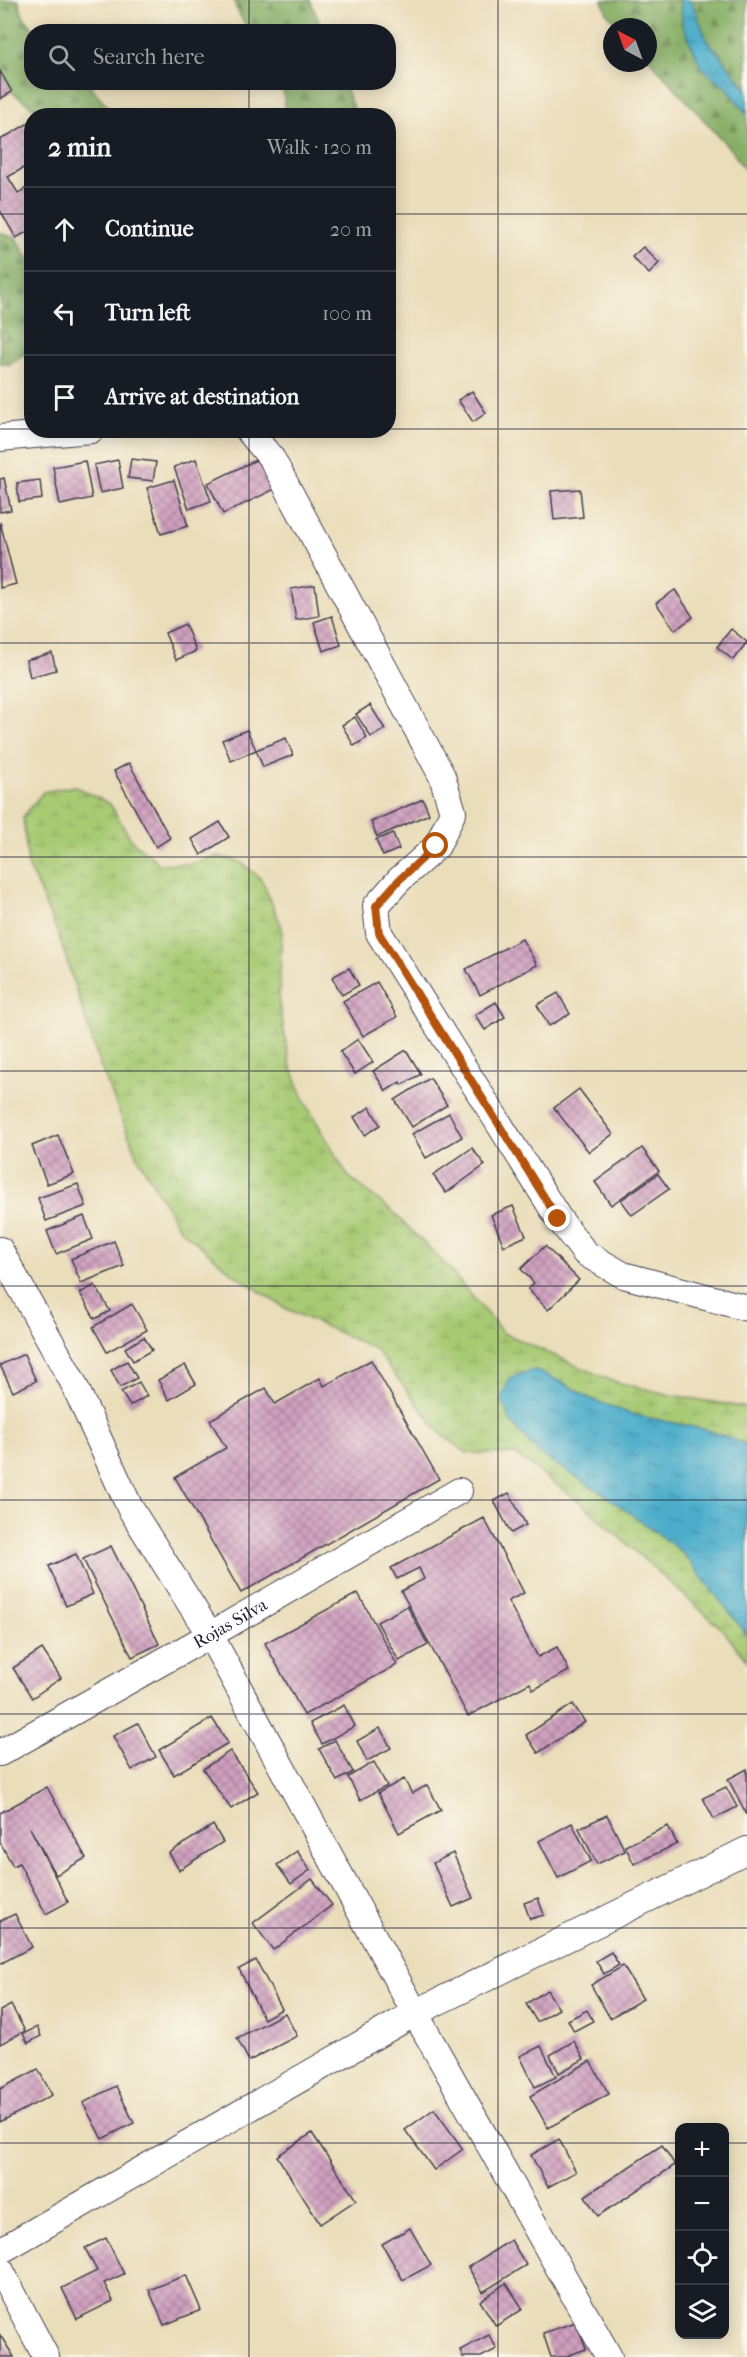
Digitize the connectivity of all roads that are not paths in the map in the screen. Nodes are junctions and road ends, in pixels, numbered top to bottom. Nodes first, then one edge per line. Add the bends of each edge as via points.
1 (24, 436) edge
2 (0, 438) edge
3 (255, 438) edge
4 (0, 1250) edge
5 (747, 1308) edge
6 (459, 1491) dead end
7 (210, 1635) junction
8 (0, 1753) edge
9 (747, 1850) edge
10 (415, 2013) junction
11 (0, 2251) edge
12 (0, 2270) edge
13 (46, 2357) edge
14 (609, 2357) edge

1 - 2 street
3 - 5 street via 272,459 442,776 453,812 436,846 376,906 379,933 558,1219 585,1253 623,1275
4 - 7 street via 73,1382 130,1508
6 - 7 street, Rojas Silva
7 - 8 street, Rojas Silva
7 - 10 street
9 - 10 street
10 - 11 street
10 - 14 street
12 - 13 street

